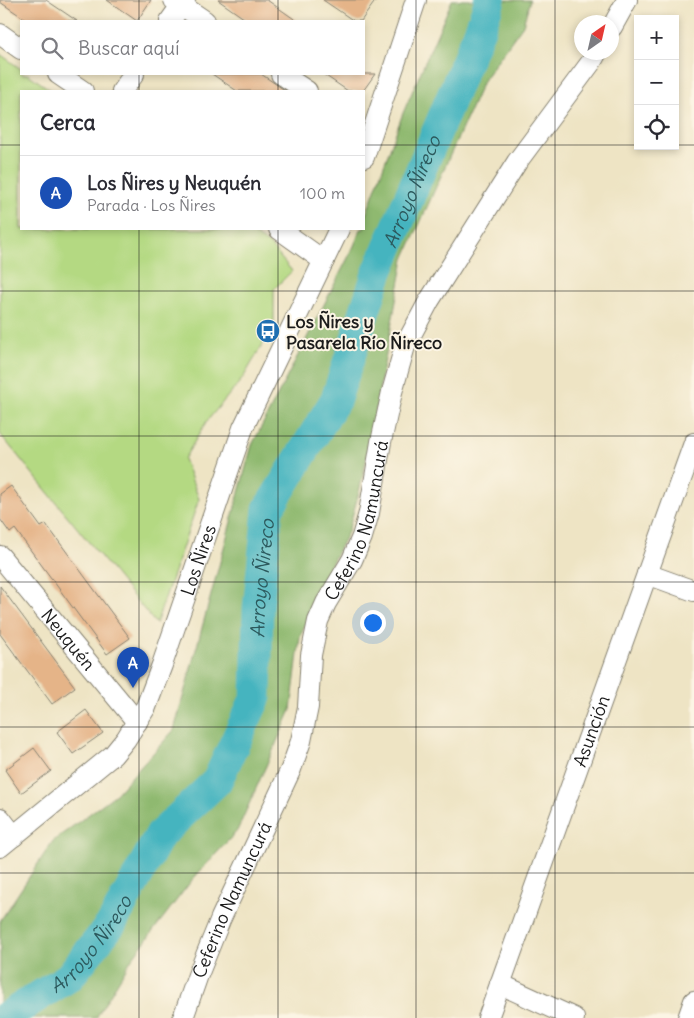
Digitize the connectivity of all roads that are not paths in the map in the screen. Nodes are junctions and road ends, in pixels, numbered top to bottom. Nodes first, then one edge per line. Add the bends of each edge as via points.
1 (627, 0) edge
2 (413, 1) edge
3 (180, 2) edge
4 (619, 15) edge
5 (171, 20) edge
6 (204, 20) edge
7 (0, 34) edge
8 (20, 48) edge
9 (593, 60) edge
10 (59, 75) edge
11 (133, 75) edge
12 (283, 75) edge
13 (82, 90) edge
14 (123, 90) edge
15 (306, 90) edge
16 (367, 133) edge
17 (365, 149) edge
18 (280, 230) edge
19 (339, 230) edge
20 (324, 261) junction
21 (694, 443) edge
22 (0, 556) edge
23 (647, 574) junction
24 (694, 591) edge
25 (137, 722) junction
26 (0, 818) edge
27 (7, 842) edge
28 (500, 984) junction
29 (694, 1001) edge
30 (183, 1018) edge
31 (488, 1018) edge
32 (574, 1018) edge
33 (688, 1018) edge

1 - 4 street
2 - 16 street
3 - 5 street
3 - 6 street
7 - 8 street
9 - 30 street, Ceferino Namuncurá via 517,162 429,301 405,346 392,392 362,538 318,620 301,740 291,769 221,918
10 - 13 street
11 - 14 street
12 - 15 street
16 - 17 street
18 - 20 street
19 - 20 street, Los Ñires
20 - 25 street, Los Ñires via 243,428 162,666
21 - 23 street, Asunción
22 - 25 street, Neuquén
23 - 24 street
23 - 28 street, Asunción
25 - 27 street, Los Ñires via 113,755
26 - 27 street
28 - 31 street, Asunción
28 - 32 street
29 - 33 street

